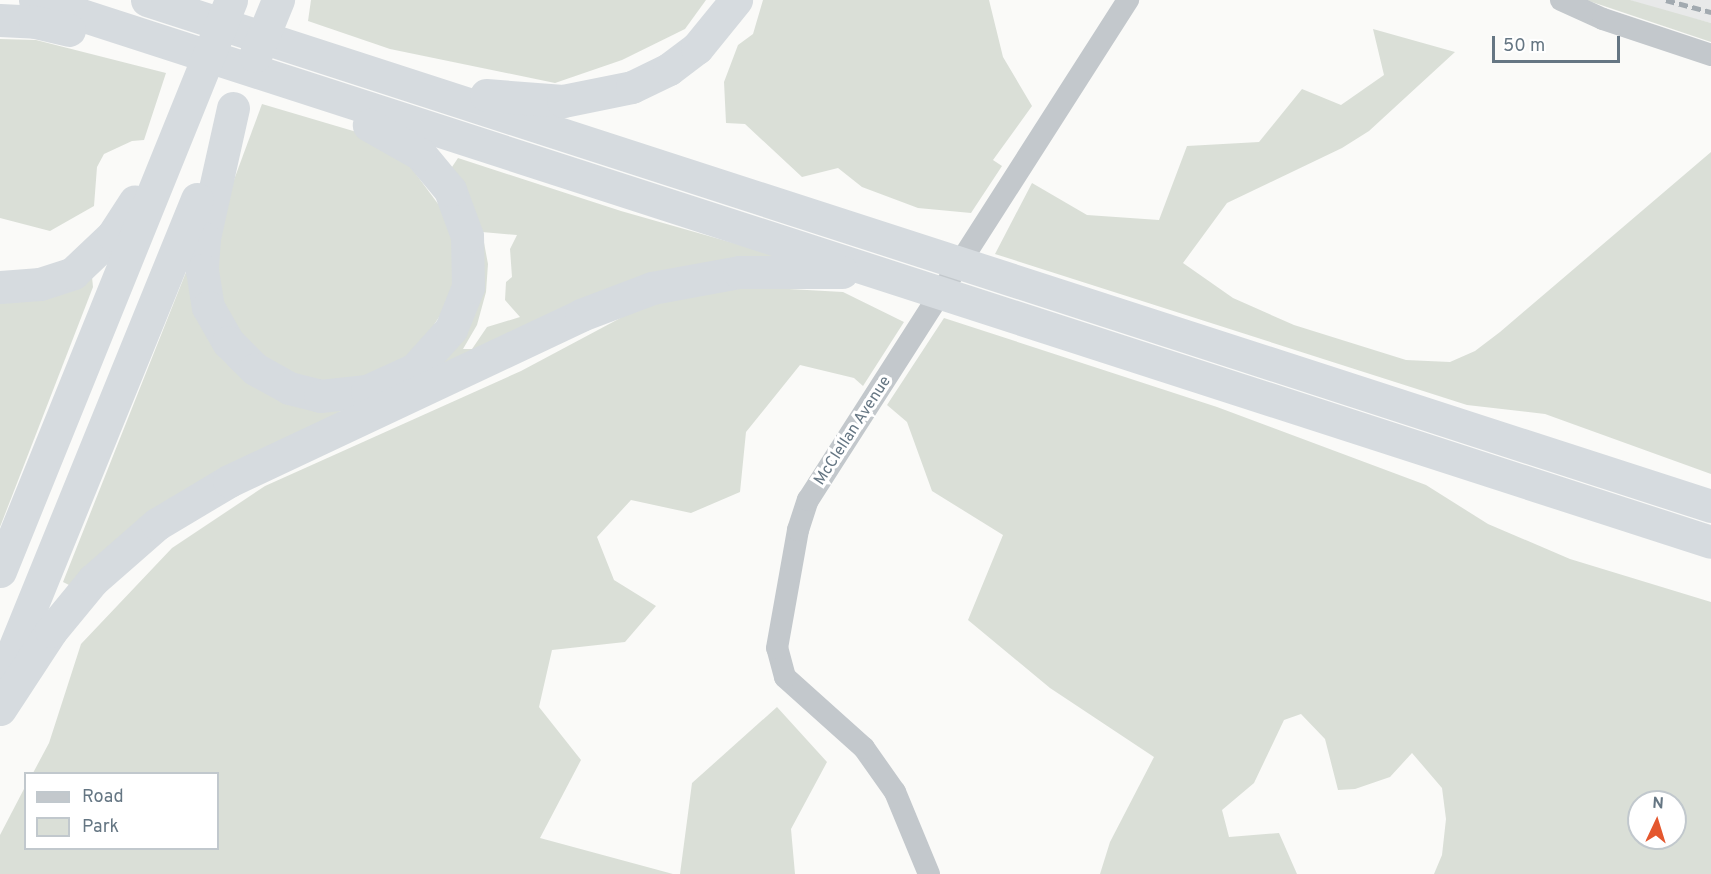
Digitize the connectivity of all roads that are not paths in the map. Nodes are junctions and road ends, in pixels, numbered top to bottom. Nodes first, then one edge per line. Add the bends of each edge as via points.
1 (35, 0) edge
2 (231, 0) edge
3 (278, 0) edge
4 (736, 0) edge
5 (1128, 0) edge
6 (1562, 0) edge
7 (161, 5) edge
8 (0, 20) edge
9 (153, 38) junction
10 (1711, 55) edge
11 (378, 75) junction
12 (301, 87) junction
13 (234, 108) junction
14 (174, 143) junction
15 (881, 274) junction
16 (0, 287) edge
17 (1711, 506) edge
18 (1711, 542) edge
19 (0, 571) edge
20 (0, 683) edge
21 (0, 709) edge
22 (929, 874) edge

1 - 9 highway
2 - 14 highway
3 - 13 highway
4 - 11 highway via 709,36 669,69 602,96 524,100
5 - 22 street, McClellan Avenue via 808,500 798,530 777,648 786,677 864,748 895,792
6 - 10 street via 1603,19
7 - 11 highway
8 - 9 highway via 35,22 74,32
9 - 12 highway
11 - 17 highway
12 - 13 highway via 334,111 399,139 429,163 456,201 467,236 468,286 451,329 415,369 367,391 330,396 289,388 240,356 214,322 203,284 203,246
12 - 15 highway
13 - 20 highway
14 - 16 highway via 146,178 122,224 83,265 50,282
14 - 19 highway
15 - 18 highway
15 - 21 highway via 739,272 651,288 581,315 246,472 173,513 109,565 63,615

